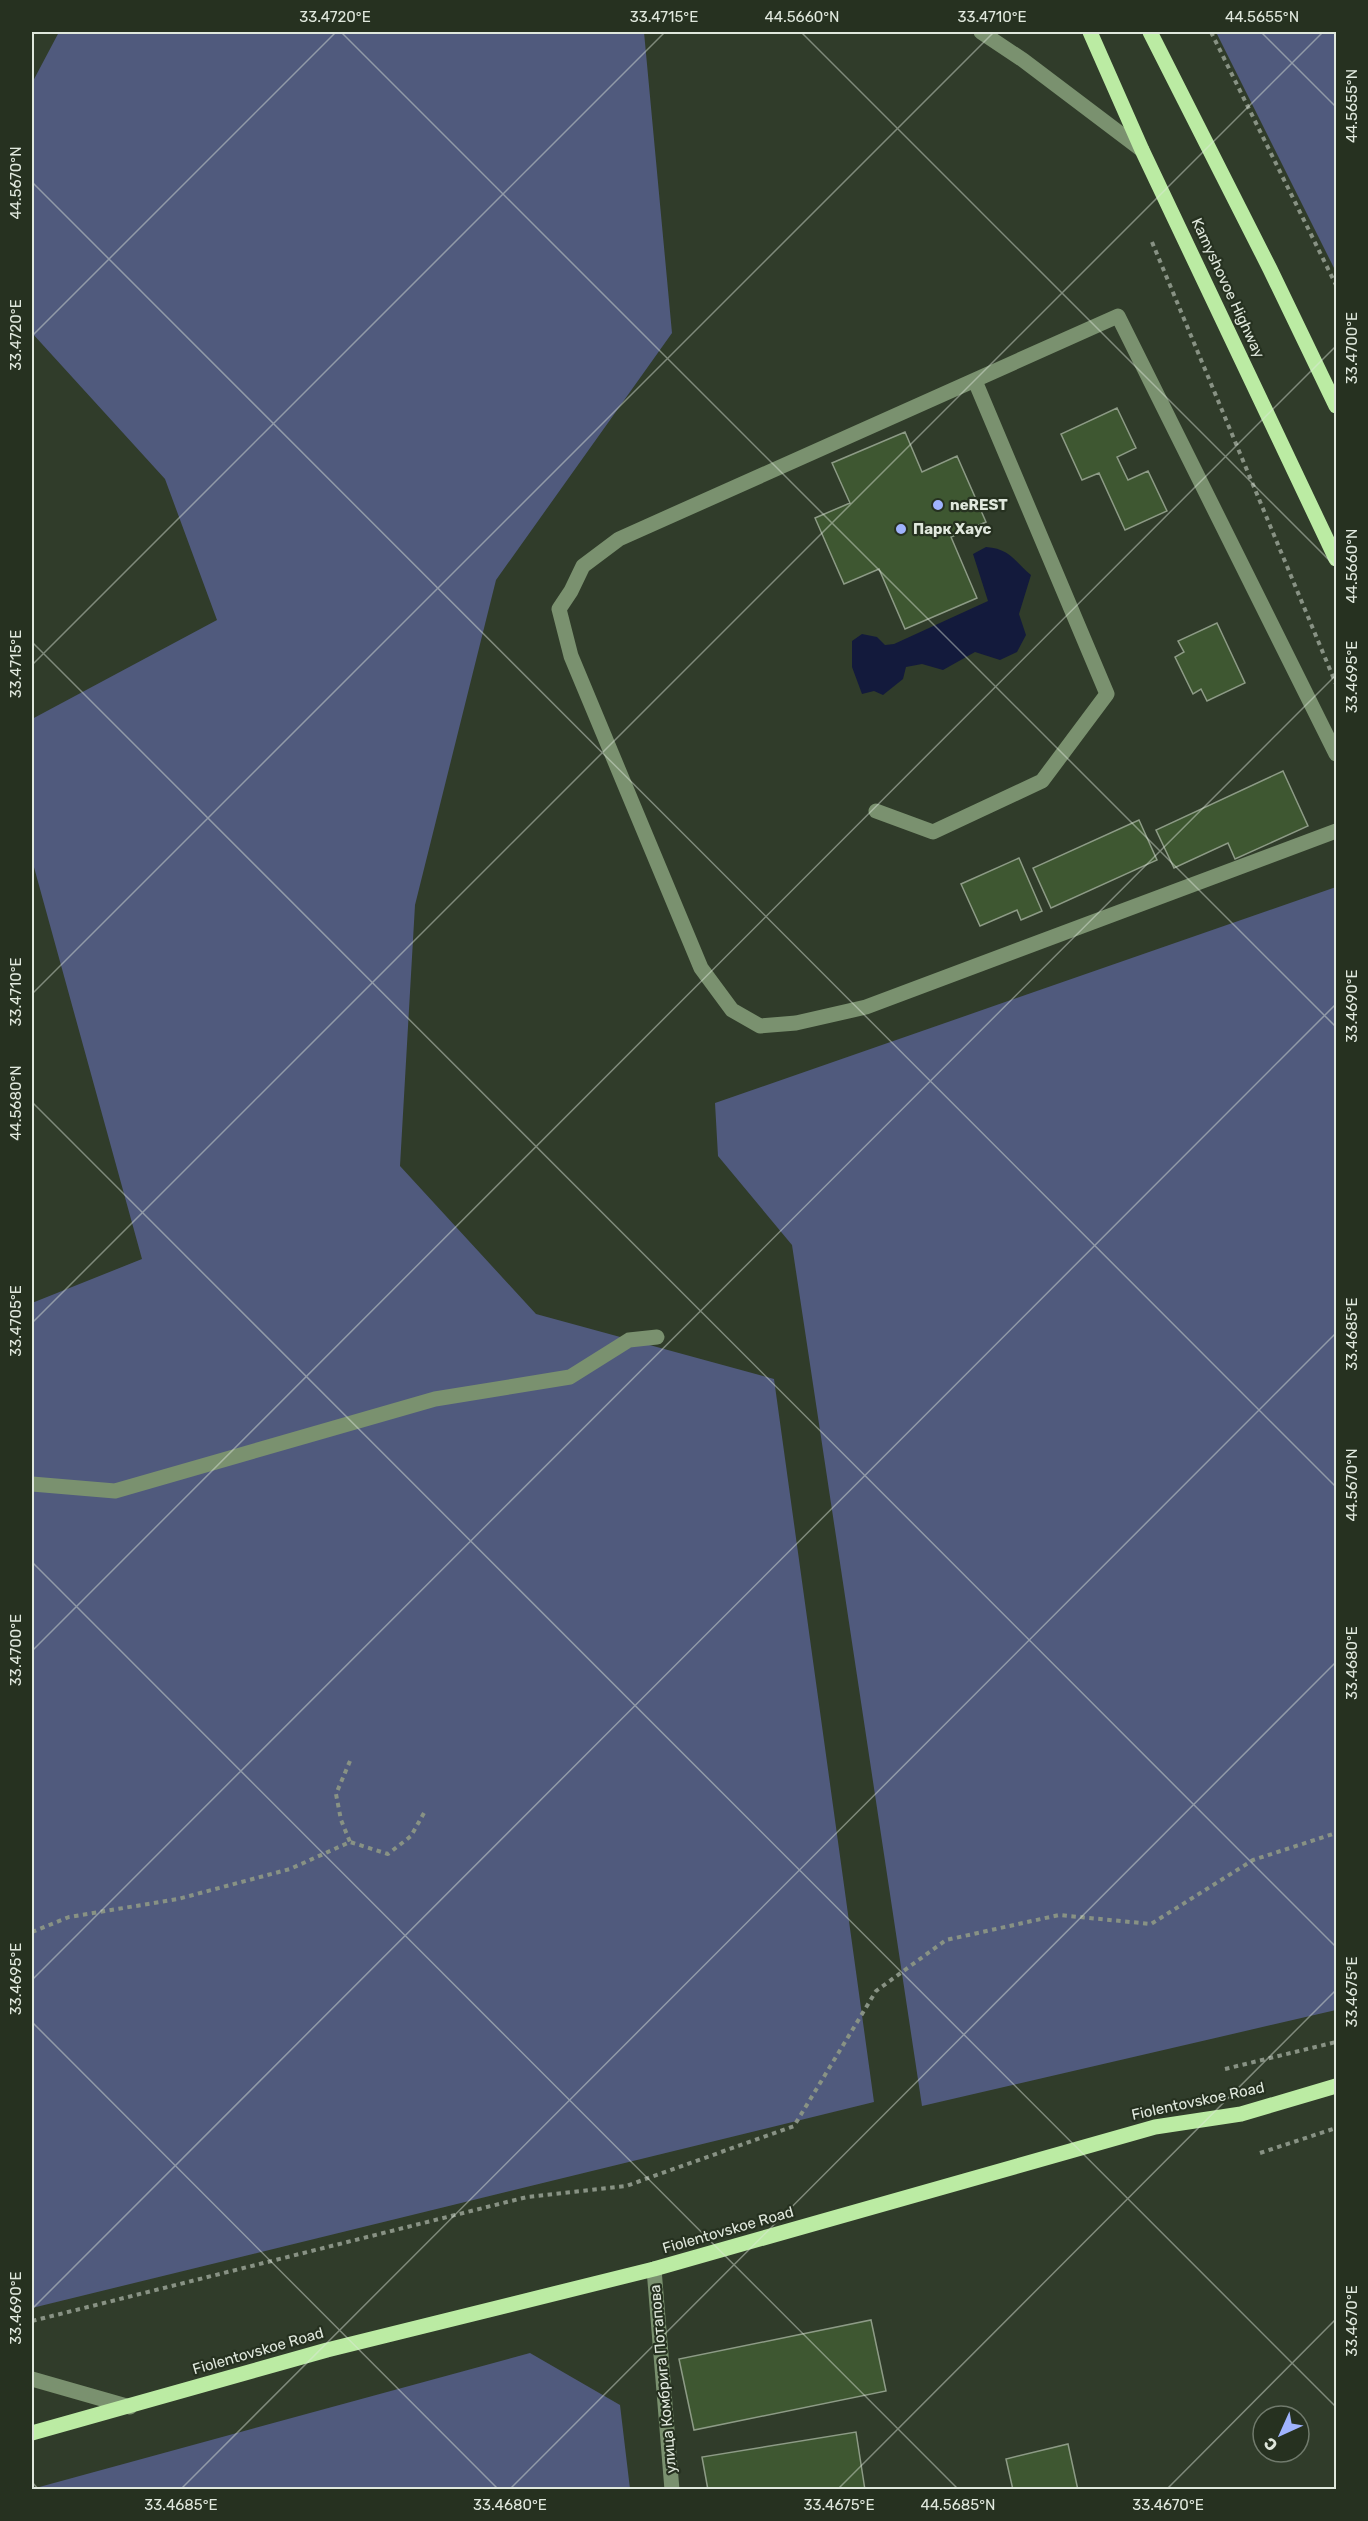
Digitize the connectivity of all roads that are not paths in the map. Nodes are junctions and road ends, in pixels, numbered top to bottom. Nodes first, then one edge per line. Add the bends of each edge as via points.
1 (981, 32) edge
2 (1089, 32) edge
3 (1150, 32) edge
4 (1142, 150) junction
5 (975, 381) junction
6 (1336, 406) edge
7 (1336, 559) edge
8 (1336, 754) edge
9 (876, 811) dead end
10 (1336, 831) edge
11 (657, 1337) dead end
12 (32, 1484) edge
13 (1336, 2086) edge
14 (654, 2269) junction
15 (32, 2379) edge
16 (130, 2407) junction
17 (32, 2433) edge
18 (672, 2490) edge

1 - 4 street
2 - 4 main road, Kamyshovoe Highway
3 - 6 main road
4 - 7 main road, Kamyshovoe Highway
5 - 8 street via 1118,316
5 - 9 street via 1107,694 1042,781 933,832
5 - 10 street via 618,539 583,566 559,609 571,657 701,968 732,1010 760,1026 796,1023 866,1007
11 - 12 street via 629,1340 570,1377 435,1399 116,1491
13 - 14 main road, Fiolentovskoe Road via 1241,2114 1155,2127
14 - 16 main road, Fiolentovskoe Road via 327,2350
14 - 18 street, улица Комбрига Потапова
15 - 16 street
16 - 17 main road, Fiolentovskoe Road

